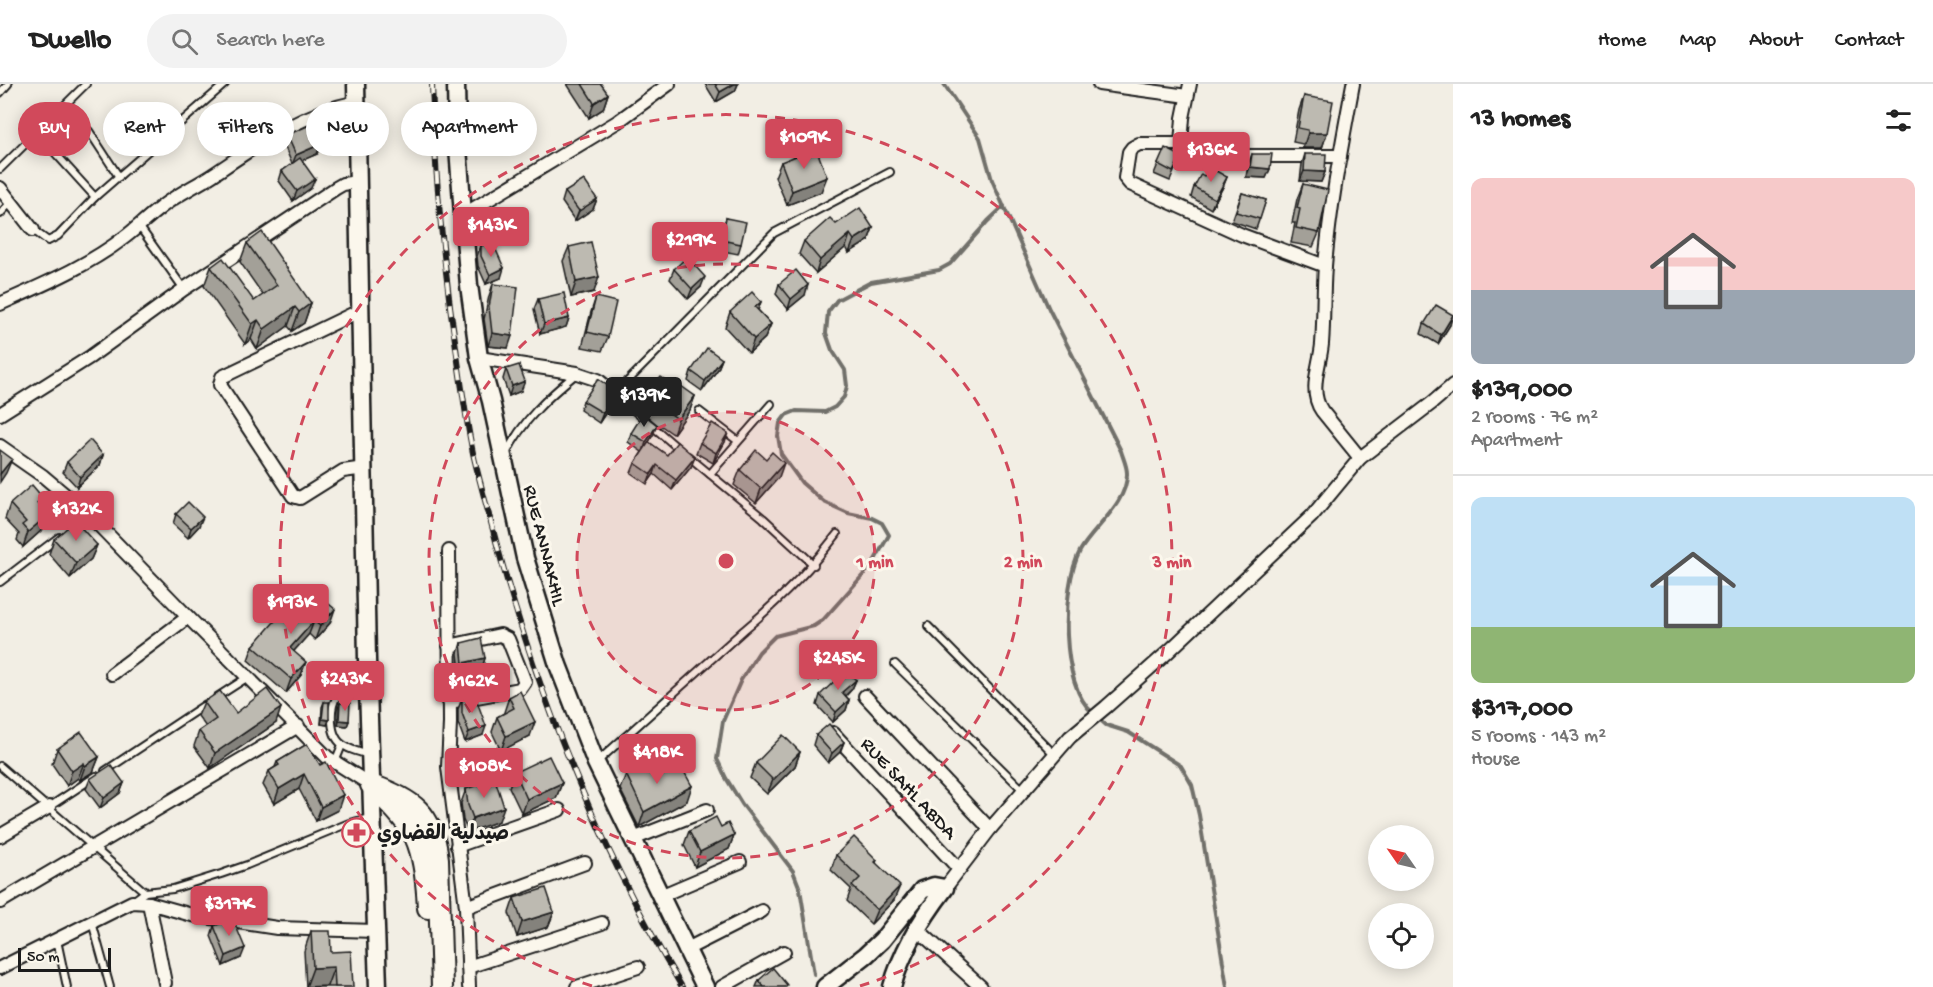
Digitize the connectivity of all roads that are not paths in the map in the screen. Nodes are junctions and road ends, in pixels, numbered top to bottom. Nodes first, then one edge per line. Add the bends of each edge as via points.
1 (9, 84) edge
2 (86, 84) edge
3 (225, 84) edge
4 (356, 84) edge
5 (456, 84) edge
6 (669, 84) edge
7 (1099, 84) edge
8 (1353, 84) edge
9 (1188, 90) edge
10 (0, 93) edge
11 (68, 102) edge
12 (357, 102) edge
13 (306, 118) edge
14 (91, 134) edge
15 (1181, 144) junction
16 (18, 151) edge
17 (57, 156) edge
18 (358, 156) edge
19 (1340, 156) junction
20 (0, 169) edge
21 (890, 172) dead end
22 (119, 177) junction
23 (358, 182) junction
24 (0, 188) edge
25 (95, 197) junction
26 (12, 201) junction
27 (0, 214) edge
28 (462, 215) junction
29 (139, 226) junction
30 (33, 230) joint
31 (1325, 266) junction
32 (184, 289) junction
33 (0, 304) edge
34 (361, 310) junction
35 (479, 358) junction
36 (577, 373) junction
37 (1453, 385) edge
38 (615, 394) junction
39 (771, 405) dead end
40 (699, 411) dead end
41 (0, 414) edge
42 (738, 441) junction
43 (0, 447) edge
44 (1360, 458) junction
45 (503, 459) junction
46 (364, 468) junction
47 (710, 474) junction
48 (88, 514) junction
49 (837, 534) dead end
50 (449, 551) dead end
51 (813, 565) junction
52 (0, 582) edge
53 (188, 617) junction
54 (928, 626) dead end
55 (449, 646) junction
56 (895, 664) dead end
57 (112, 674) dead end
58 (248, 676) junction
59 (368, 681) junction
60 (865, 696) dead end
61 (449, 702) junction
62 (298, 726) junction
63 (832, 732) edge
64 (342, 745) junction
65 (1054, 754) junction
66 (370, 755) junction
67 (335, 762) junction
68 (596, 763) junction
69 (0, 766) edge
70 (371, 785) junction
71 (1023, 789) junction
72 (49, 807) junction
73 (559, 810) dead end
74 (707, 810) dead end
75 (372, 818) junction
76 (990, 828) junction
77 (0, 836) edge
78 (633, 840) junction
79 (457, 846) junction
80 (93, 848) junction
81 (740, 862) dead end
82 (585, 863) dead end
83 (959, 869) junction
84 (945, 888) junction
85 (660, 896) junction
86 (147, 898) junction
87 (0, 902) edge
88 (466, 907) junction
89 (762, 911) dead end
90 (92, 922) junction
91 (602, 923) dead end
92 (917, 929) junction
93 (375, 931) junction
94 (57, 940) junction
95 (686, 950) junction
96 (784, 952) dead end
97 (468, 967) junction
98 (638, 967) dead end
99 (0, 968) edge
100 (165, 983) dead end
101 (67, 987) edge
102 (110, 987) edge
103 (378, 987) edge
104 (430, 987) edge
105 (442, 987) edge
106 (469, 987) edge
107 (577, 987) edge
108 (705, 987) edge
109 (722, 987) edge
110 (825, 987) edge
111 (893, 987) edge
112 (981, 987) edge

1 - 10 lane
2 - 11 lane
3 - 22 lane
4 - 12 street
5 - 28 street, RUE ANNAKHIL
6 - 28 street via 617,122
7 - 9 street
8 - 19 street
9 - 15 street
13 - 29 street via 266,139 161,207
14 - 22 lane
15 - 19 street via 1247,156
15 - 31 street via 1139,144 1132,148 1126,182 1242,236
16 - 20 lane
17 - 25 lane
18 - 23 street
19 - 31 street
21 - 38 lane via 774,233
22 - 25 lane
23 - 32 street via 336,188
23 - 34 street
24 - 26 street
25 - 30 lane via 52,240 43,239
26 - 27 lane
26 - 30 street
28 - 35 street, RUE ANNAKHIL
29 - 32 lane
29 - 33 street via 95,258
31 - 44 street via 1315,398
32 - 41 street via 90,357
34 - 46 street
34 - 46 street via 222,377 220,385 293,496 300,498 343,471
35 - 36 street
35 - 45 street, RUE ANNAKHIL
36 - 38 street via 598,380
36 - 45 lane via 548,398 516,436
37 - 44 street
38 - 47 lane
39 - 42 lane
40 - 42 lane
42 - 47 lane
43 - 48 street
44 - 65 street via 1312,516
45 - 68 street, RUE ANNAKHIL via 525,558 562,676
46 - 59 street
47 - 51 lane
48 - 52 lane
48 - 53 street
49 - 51 lane
50 - 55 street
51 - 68 lane via 767,612
53 - 57 street
53 - 58 street
54 - 65 lane
55 - 61 street
55 - 61 street via 503,635 525,682 520,689
56 - 71 lane
58 - 62 street
58 - 72 lane
59 - 64 lane via 342,691 333,702 331,725
59 - 66 street
60 - 76 street
61 - 79 street via 448,767
62 - 67 street
62 - 80 street
63 - 83 street, RUE SAHL ABDA
64 - 66 lane
64 - 67 lane
65 - 71 street
66 - 70 street
67 - 70 street
68 - 78 street, RUE ANNAKHIL
69 - 72 lane
70 - 75 street
70 - 104 main road via 418,842 427,887
70 - 105 main road via 408,801 431,826 438,858
71 - 76 street
72 - 77 street
72 - 80 lane
73 - 79 street
74 - 78 street
75 - 86 lane
75 - 93 street
76 - 83 street
78 - 85 street, RUE ANNAKHIL
79 - 88 street
80 - 86 lane
80 - 87 street
81 - 85 street
82 - 88 street
83 - 84 street
84 - 92 street
84 - 110 street via 934,886 917,894 882,940
85 - 95 street, RUE ANNAKHIL
86 - 90 street
86 - 93 street via 192,915 277,928
86 - 100 street
88 - 97 street
89 - 95 street
90 - 94 street
90 - 102 lane
91 - 97 street
92 - 111 street
92 - 112 street
93 - 103 street
94 - 99 street
94 - 101 lane
95 - 108 street, RUE ANNAKHIL
96 - 109 street
97 - 106 street
98 - 107 street

